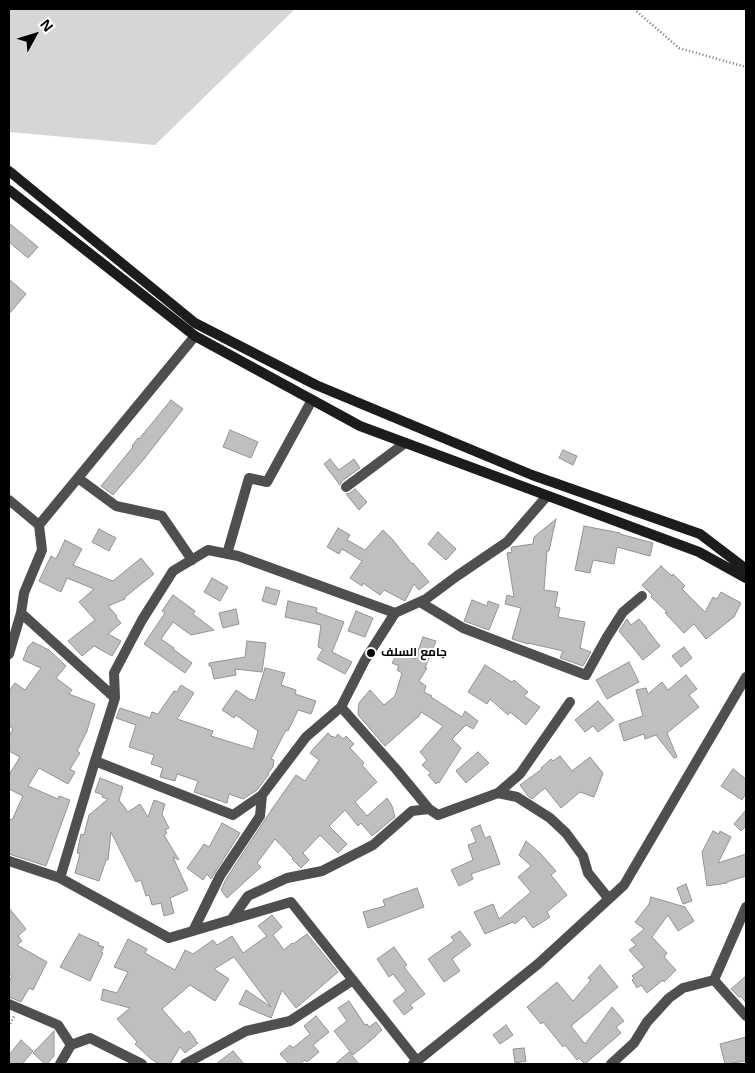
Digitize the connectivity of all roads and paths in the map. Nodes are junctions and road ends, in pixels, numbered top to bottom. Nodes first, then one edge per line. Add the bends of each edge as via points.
1 (634, 9) edge
2 (746, 67) edge
3 (9, 171) edge
4 (9, 190) edge
5 (195, 336) junction
6 (312, 400) junction
7 (405, 443) junction
8 (78, 478) junction
9 (346, 487) dead end
10 (547, 496) junction
11 (9, 500) edge
12 (39, 525) junction
13 (227, 554) junction
14 (192, 560) junction
15 (746, 569) edge
16 (746, 578) edge
17 (642, 596) dead end
18 (420, 602) junction
19 (22, 613) junction
20 (396, 614) junction
21 (9, 654) edge
22 (746, 677) edge
23 (114, 698) junction
24 (570, 702) dead end
25 (341, 706) junction
26 (95, 761) junction
27 (498, 792) junction
28 (262, 795) junction
29 (429, 810) junction
30 (9, 861) edge
31 (60, 878) junction
32 (609, 899) junction
33 (746, 907) edge
34 (744, 917) edge
35 (231, 920) junction
36 (193, 931) junction
37 (353, 980) junction
38 (714, 980) junction
39 (9, 1004) edge
40 (746, 1016) edge
41 (71, 1045) junction
42 (415, 1062) edge
43 (60, 1064) edge
44 (142, 1064) edge
45 (185, 1064) edge
46 (611, 1064) edge

1 - 2 path via 679,48
3 - 15 main road via 195,323 316,385 532,474 700,534
4 - 5 main road
5 - 6 main road
5 - 8 street
6 - 7 main road via 360,426
6 - 13 street via 267,482 249,478
7 - 9 street
7 - 10 main road
8 - 12 street
8 - 14 street via 116,506 162,516
10 - 16 main road via 699,552
10 - 18 street via 507,542
11 - 12 street
12 - 19 street via 42,550 24,593
13 - 14 street via 208,550
13 - 20 street
14 - 23 street via 173,571 142,620 114,673
17 - 18 street via 623,612 586,676 463,628
18 - 20 street
19 - 21 street
19 - 23 street
20 - 25 street via 365,660
22 - 32 street via 624,885
23 - 26 street
24 - 27 street via 520,774
25 - 28 street via 306,737
25 - 29 street
26 - 28 street via 233,815
26 - 31 street
27 - 29 street via 438,815
27 - 32 street via 517,797 550,818 566,833 583,856 588,873
28 - 36 street via 260,816 220,876
29 - 35 street via 412,811 373,845 322,870 287,878 248,896
30 - 31 street
31 - 36 street via 169,938
32 - 42 street via 538,964
33 - 34 street
34 - 38 street
35 - 36 street
35 - 37 street via 291,902
37 - 42 street
37 - 45 street via 290,1021 246,1031
38 - 40 street
38 - 46 street via 683,988 669,998 647,1022 634,1043
39 - 41 street via 58,1025
41 - 43 street
41 - 44 street via 90,1038

